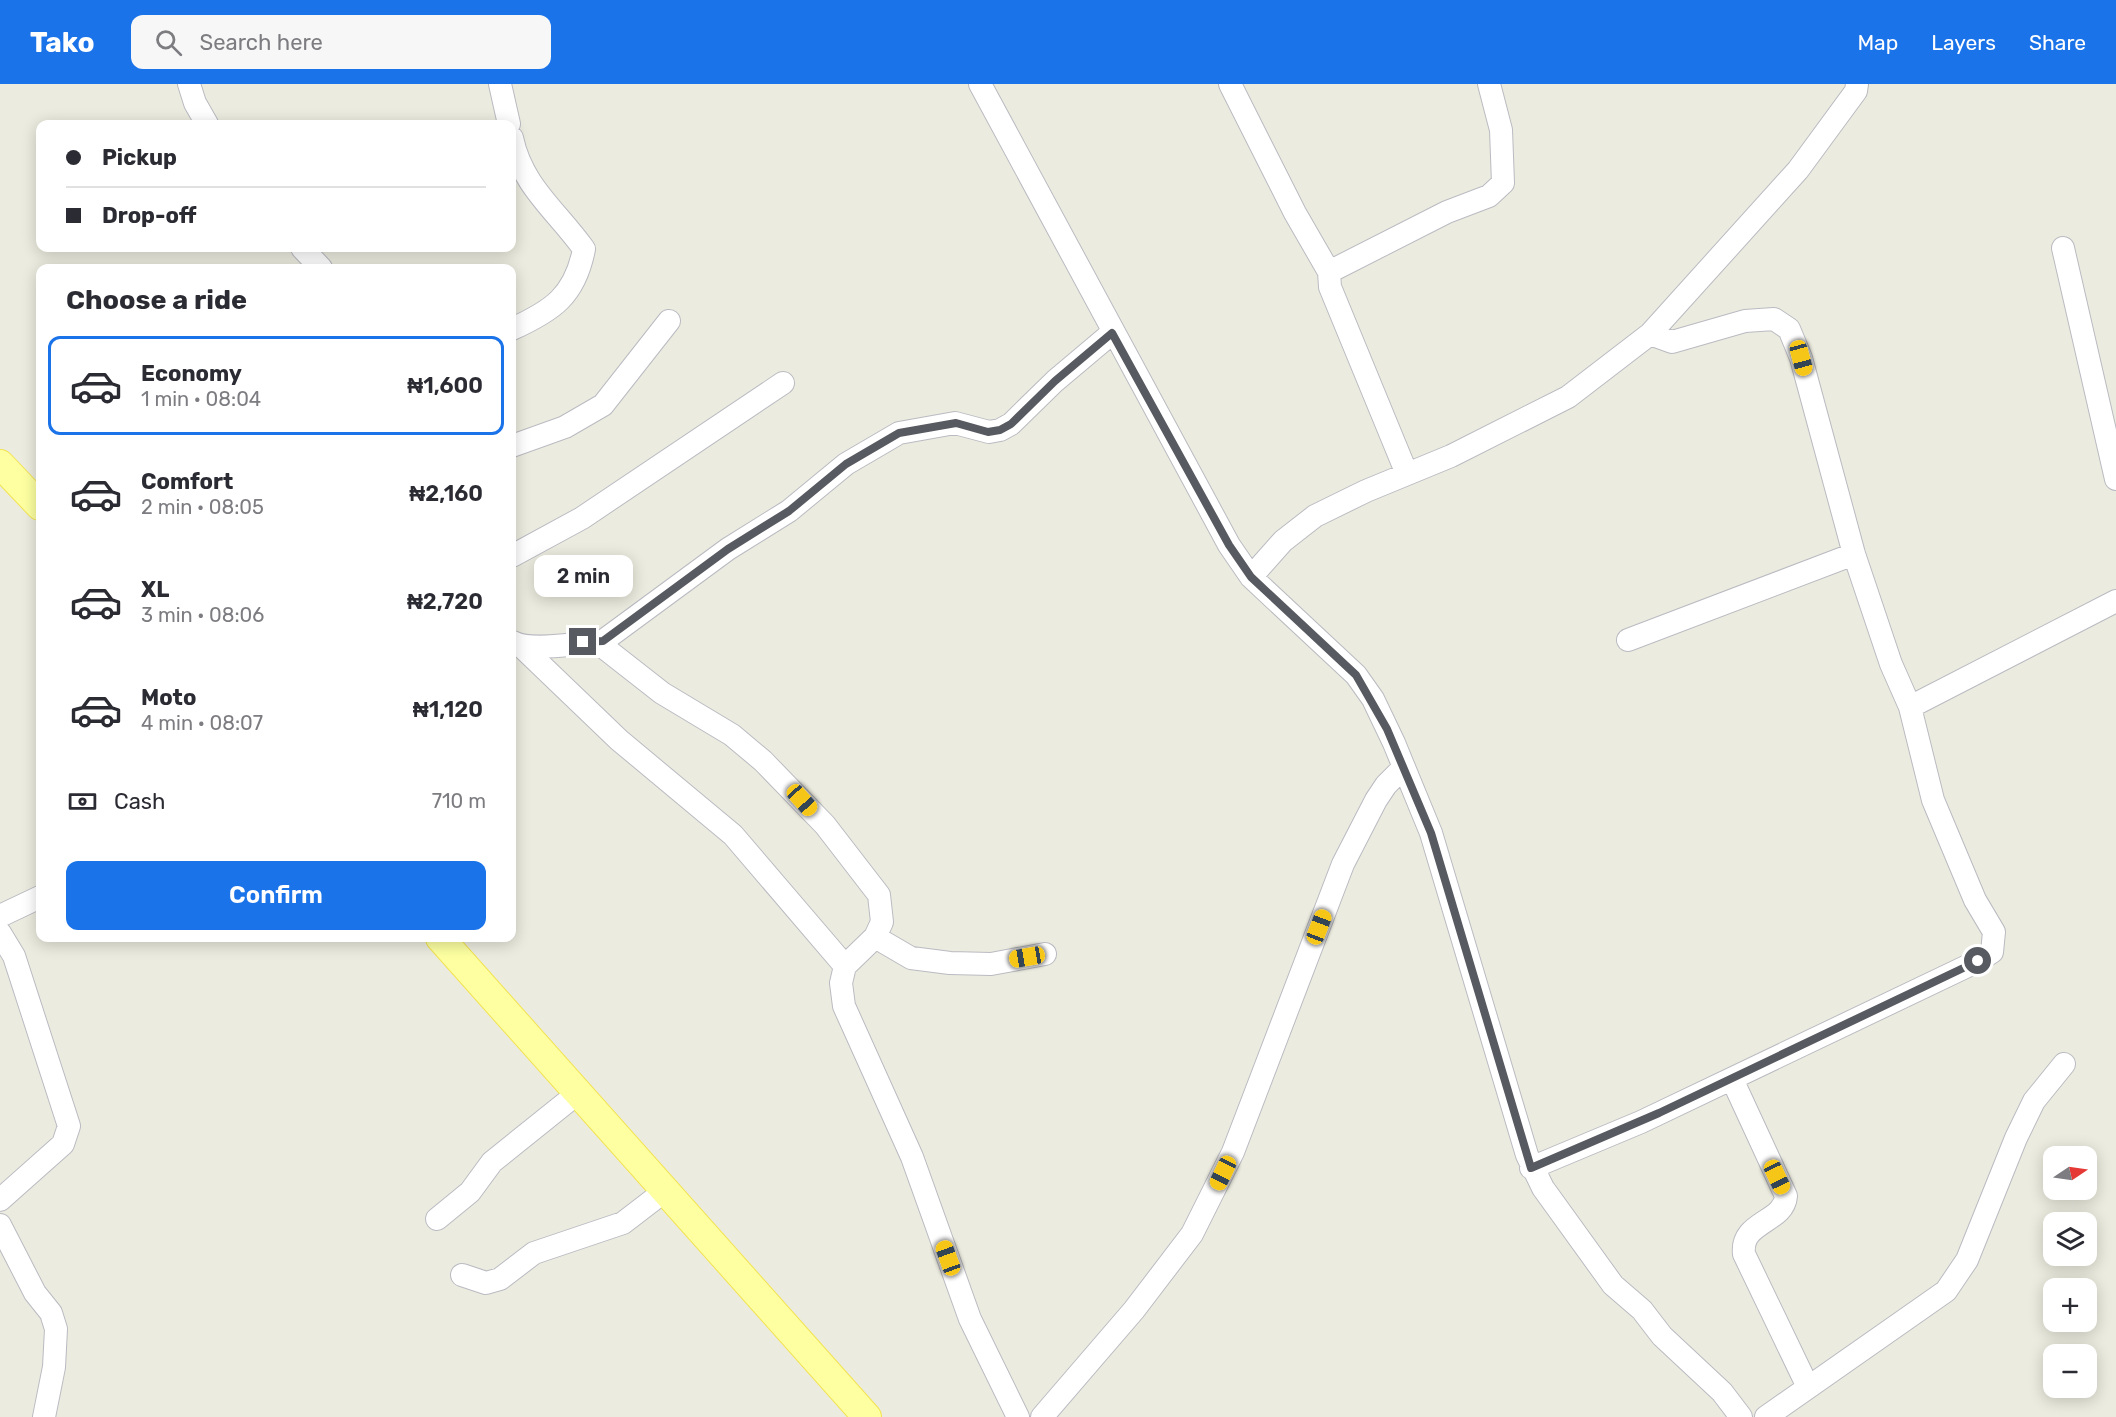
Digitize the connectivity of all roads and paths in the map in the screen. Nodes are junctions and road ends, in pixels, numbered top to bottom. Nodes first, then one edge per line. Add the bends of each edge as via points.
1 (189, 84) edge
2 (500, 84) edge
3 (980, 84) edge
4 (1230, 84) edge
5 (1488, 84) edge
6 (1857, 84) edge
7 (205, 120) edge
8 (508, 120) edge
9 (516, 158) edge
10 (2063, 248) dead end
11 (306, 252) edge
12 (317, 264) edge
13 (1329, 272) junction
14 (669, 321) dead end
15 (516, 327) edge
16 (1112, 333) junction
17 (1650, 334) junction
18 (783, 383) dead end
19 (516, 445) edge
20 (0, 464) edge
21 (1407, 474) junction
22 (2116, 478) edge
23 (36, 502) edge
24 (516, 554) edge
25 (1854, 554) junction
26 (1251, 577) junction
27 (2116, 601) edge
28 (1628, 640) dead end
29 (603, 641) junction
30 (516, 643) edge
31 (1911, 707) junction
32 (1403, 768) junction
33 (36, 899) edge
34 (0, 916) edge
35 (0, 933) edge
36 (875, 937) junction
37 (444, 942) edge
38 (1046, 954) dead end
39 (845, 966) junction
40 (2064, 1064) dead end
41 (1732, 1079) junction
42 (578, 1093) junction
43 (1531, 1168) junction
44 (666, 1190) junction
45 (0, 1200) edge
46 (437, 1219) dead end
47 (0, 1225) edge
48 (462, 1275) dead end
49 (1807, 1385) junction
50 (44, 1417) edge
51 (867, 1417) edge
52 (1018, 1417) edge
53 (1042, 1417) edge
54 (1741, 1417) edge
55 (1766, 1417) edge

1 - 7 street
2 - 8 street
3 - 16 street
4 - 13 street
5 - 13 street via 1501,130 1503,183 1489,196 1447,212
6 - 17 street via 1832,127 1798,170
9 - 15 street via 529,184 584,249 579,273 563,296 544,315
10 - 22 street
11 - 12 street
13 - 21 street via 1329,287
14 - 19 street via 603,405 566,427
16 - 26 street via 1229,545
16 - 29 street via 1000,430 988,432 956,423 899,433 846,464 789,511 728,549
17 - 21 street via 1568,397
17 - 25 street via 1672,342 1745,321 1774,319 1789,329 1801,358
18 - 24 street via 582,518
20 - 23 main road
21 - 26 street via 1315,516 1283,541
25 - 28 street
25 - 31 street via 1891,664
26 - 32 street via 1356,675 1373,699
27 - 31 street
29 - 30 street
29 - 36 street via 602,646 612,657 732,735 825,825 879,895 882,922
30 - 39 street via 619,740 733,835
31 - 41 street via 1933,800 1975,900 1994,932 1992,951
32 - 43 street via 1431,833
32 - 53 street via 1376,800 1343,864 1233,1152 1192,1234 1134,1310
33 - 34 street
35 - 45 street via 14,956 69,1126 63,1144
36 - 38 street via 912,958 950,963 991,964
36 - 39 street
37 - 42 main road
39 - 52 street via 841,983 844,1006 912,1157 970,1319
40 - 49 street via 2034,1101 1967,1260 1946,1291
41 - 43 street
41 - 49 street via 1786,1196 1780,1210 1747,1236 1744,1254
42 - 44 main road
42 - 46 street via 492,1162 470,1192
43 - 54 street via 1613,1286 1642,1310 1662,1336 1722,1392
44 - 48 street via 623,1223 534,1253 500,1278 486,1283
44 - 51 main road
47 - 50 street via 34,1293 51,1313 56,1329 54,1367
49 - 55 street

